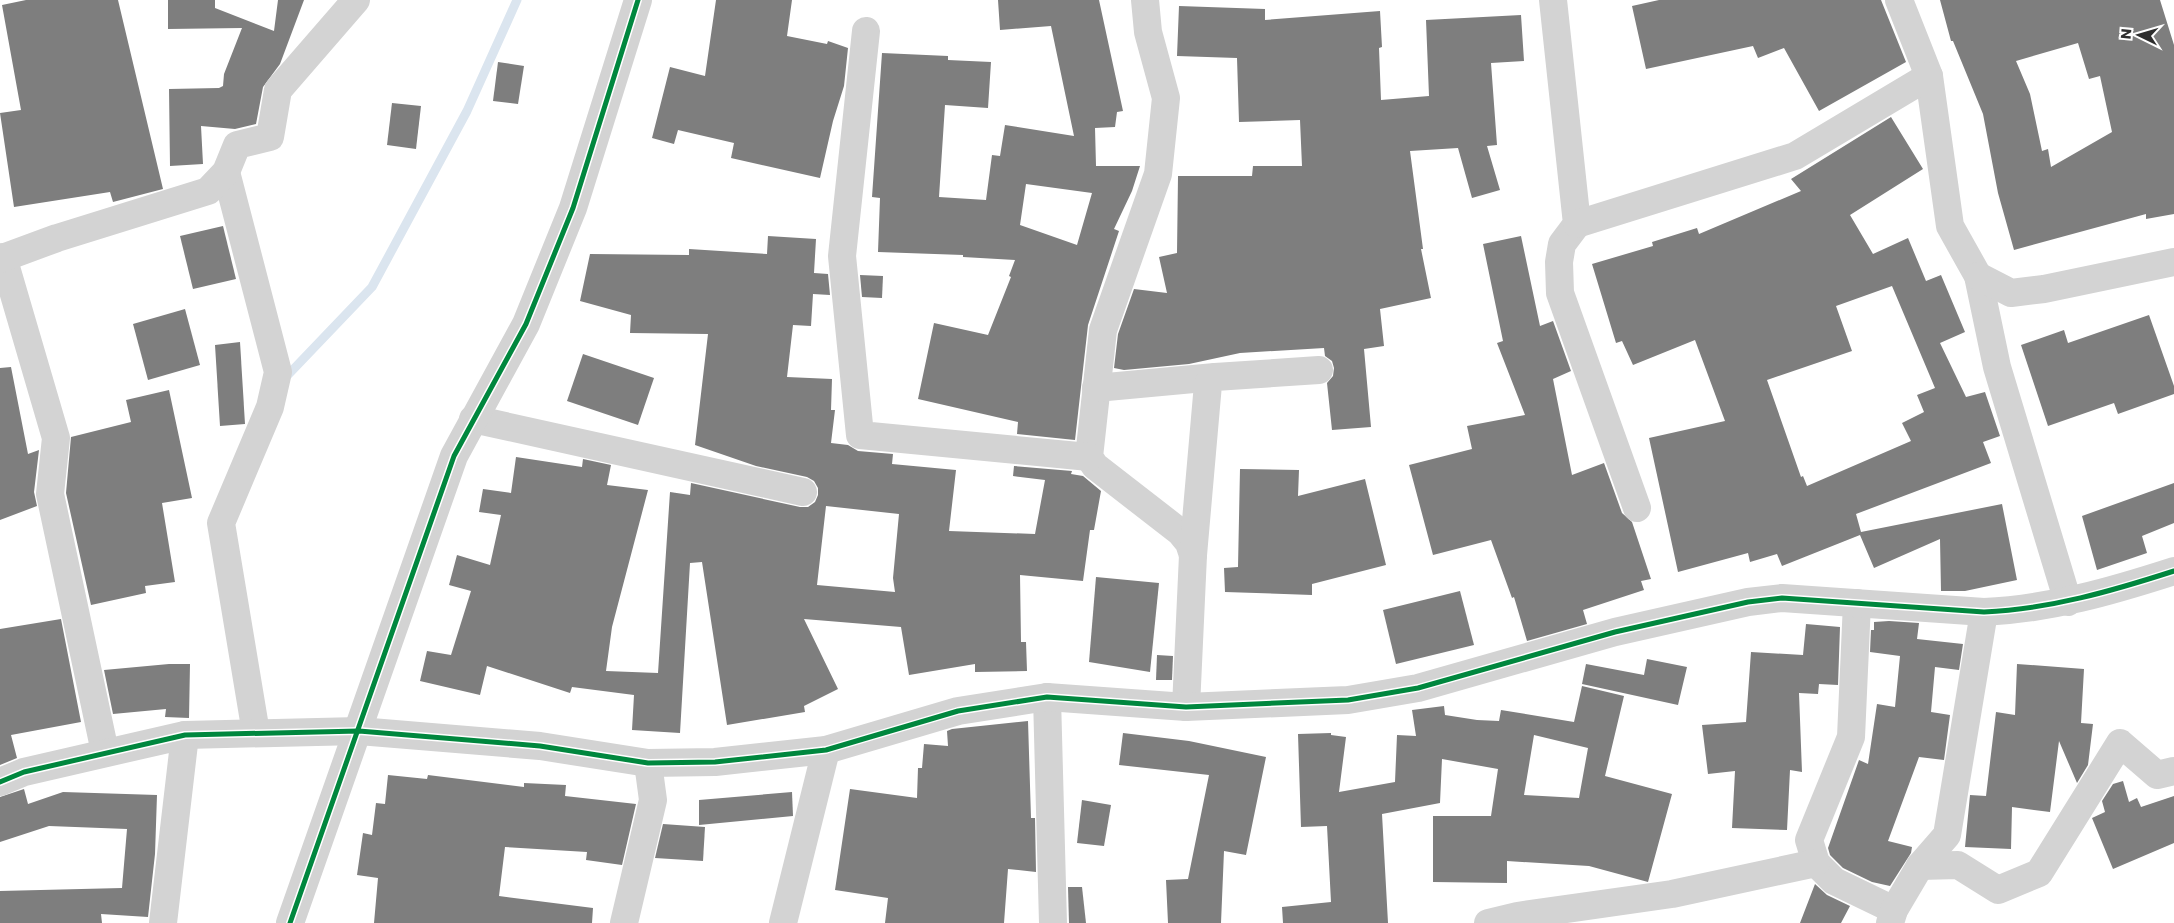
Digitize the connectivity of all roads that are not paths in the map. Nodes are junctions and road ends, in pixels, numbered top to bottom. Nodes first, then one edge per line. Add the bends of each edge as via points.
1 (356, 0) edge
2 (638, 0) edge
3 (1145, 0) edge
4 (1553, 0) edge
5 (1899, 0) edge
6 (866, 32) dead end
7 (1929, 76) junction
8 (226, 172) junction
9 (1577, 224) junction
10 (2, 258) edge
11 (2174, 262) edge
12 (1978, 276) junction
13 (1319, 370) dead end
14 (1215, 378) junction
15 (1096, 388) junction
16 (474, 419) junction
17 (1089, 457) junction
18 (803, 492) dead end
19 (1637, 508) dead end
20 (1193, 555) junction
21 (2174, 571) edge
22 (1856, 602) junction
23 (2068, 602) junction
24 (1984, 612) junction
25 (1047, 697) junction
26 (1186, 707) junction
27 (359, 731) junction
28 (256, 733) junction
29 (185, 735) junction
30 (826, 750) junction
31 (105, 752) junction
32 (648, 763) junction
33 (2174, 771) edge
34 (0, 782) edge
35 (1816, 863) junction
36 (1920, 866) junction
37 (1892, 916) edge
38 (163, 923) edge
39 (290, 923) edge
40 (624, 923) edge
41 (783, 923) edge
42 (1053, 923) edge
43 (1488, 923) edge

1 - 8 street via 278,90 270,136 237,145
2 - 16 street via 573,208 526,324
3 - 15 street via 1148,32 1166,98 1158,174 1103,330
4 - 9 street
5 - 7 street
6 - 17 street via 842,256 860,435
7 - 9 street via 1795,156
7 - 12 street via 1950,226
8 - 10 street via 208,191
8 - 28 street via 278,372 270,407 221,523
9 - 19 street via 1562,244 1560,293
10 - 31 street via 56,438 50,494
11 - 12 street via 2011,293
12 - 23 street via 1997,367
13 - 14 street
14 - 15 street
14 - 20 street via 1208,384
15 - 17 street
16 - 18 street
16 - 27 street via 454,456
17 - 20 street via 1095,466 1180,532
20 - 26 street
21 - 23 street
22 - 24 street
22 - 26 street via 1782,598 1748,602 1615,632 1418,688 1348,700
22 - 35 street via 1851,737 1808,840
23 - 24 street
24 - 36 street via 1947,835
25 - 26 street
25 - 30 street via 958,711
25 - 42 street
27 - 28 street
27 - 32 street via 540,746
27 - 39 street
28 - 29 street
29 - 31 street
29 - 38 street
30 - 32 street via 715,762
30 - 41 street
31 - 34 street via 24,772
32 - 40 street via 653,800
33 - 36 street via 2158,776 2120,743 2039,873 1998,890 1958,865
35 - 37 street via 1834,881
35 - 43 street via 1672,894
36 - 37 street

